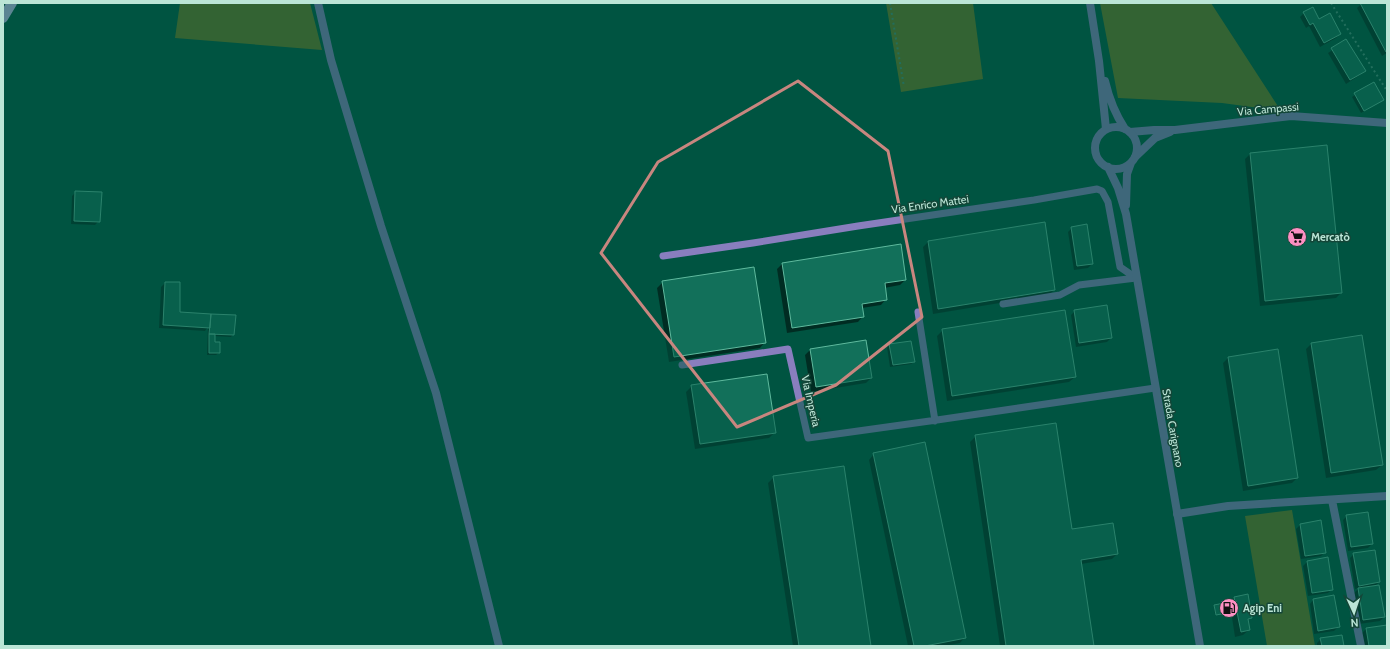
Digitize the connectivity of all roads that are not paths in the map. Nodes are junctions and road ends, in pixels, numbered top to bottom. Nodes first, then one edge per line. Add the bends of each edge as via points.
1 (12, 3) edge
2 (318, 3) edge
3 (1090, 3) edge
4 (3, 18) edge
5 (1099, 61) junction
6 (1387, 123) edge
7 (1106, 130) junction
8 (1175, 130) junction
9 (1128, 131) junction
10 (1133, 160) junction
11 (1108, 167) junction
12 (1126, 214) junction
13 (663, 256) dead end
14 (1136, 278) junction
15 (1003, 304) dead end
16 (918, 312) dead end
17 (682, 365) dead end
18 (1155, 388) junction
19 (935, 420) junction
20 (1387, 496) edge
21 (1332, 500) junction
22 (1177, 514) junction
23 (499, 646) edge
24 (1200, 646) edge
25 (1361, 646) edge

1 - 4 main road
2 - 23 street via 332,60 381,226 436,393
3 - 5 street
5 - 7 street
5 - 9 street via 1110,99 1118,118
6 - 8 street, Via Campassi via 1291,116
7 - 9 street via 1114,127
7 - 11 street via 1098,137 1095,148 1101,163
8 - 9 street, Via Campassi
8 - 10 street, Via Campassi via 1155,138
9 - 10 street via 1135,140 1137,149
10 - 11 street via 1118,169
10 - 12 street, Strada Carignano via 1127,174
11 - 12 street, Strada Carignano
12 - 14 street, Strada Carignano
13 - 14 lane, Via Enrico Mattei via 1097,189 1102,191 1108,202 1120,267
14 - 15 lane via 1079,285 1060,296
14 - 18 street, Strada Carignano
16 - 19 lane
17 - 19 lane, Via Imperia via 788,349 808,438
18 - 19 lane, Via Imperia
18 - 22 street, Strada Carignano
20 - 21 street
21 - 22 street via 1228,506
21 - 25 street
22 - 24 street, Strada Carignano

